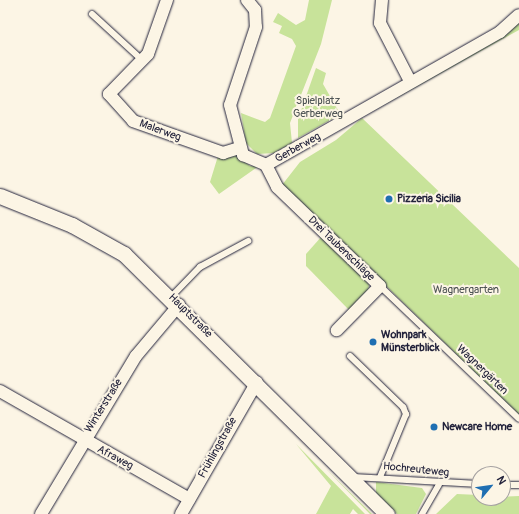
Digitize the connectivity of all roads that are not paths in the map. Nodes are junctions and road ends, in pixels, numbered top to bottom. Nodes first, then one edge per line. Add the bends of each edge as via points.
1 (167, 0) edge
2 (246, 0) edge
3 (382, 0) edge
4 (92, 14) dead end
5 (519, 15) edge
6 (142, 60) junction
7 (410, 81) junction
8 (239, 148) junction
9 (266, 165) junction
10 (0, 196) edge
11 (248, 241) dead end
12 (380, 286) junction
13 (175, 301) junction
14 (337, 330) dead end
15 (350, 356) dead end
16 (257, 382) junction
17 (0, 391) edge
18 (519, 419) edge
19 (82, 441) junction
20 (351, 476) junction
21 (380, 476) junction
22 (439, 484) junction
23 (471, 484) edge
24 (189, 499) junction
25 (41, 514) edge
26 (181, 514) edge
27 (387, 514) edge
28 (422, 514) edge

1 - 6 street, Malerweg via 148,54
2 - 8 street via 255,10 256,27 230,105
3 - 7 street via 380,23
4 - 6 lane
5 - 7 street, Gerberweg via 500,32
6 - 8 street, Malerweg via 109,94 133,121 223,152
7 - 9 street, Gerberweg via 330,131
8 - 9 street, Gerberweg via 250,161
9 - 12 street, Drei Taubenschläge via 277,187
10 - 13 street, Hauptstraße via 106,242 139,266
11 - 13 lane via 200,267
12 - 14 street, Drei Taubenschläge
12 - 18 lane, Wagnergärten
13 - 16 street, Hauptstraße
13 - 19 street, Winterstraße via 136,356
15 - 21 lane via 403,407 406,414
16 - 20 street, Hauptstraße
16 - 24 street, Frühlingstraße
17 - 19 street, Afraweg
19 - 24 street, Afraweg
19 - 25 street, Winterstraße
20 - 21 lane, Hochreuteweg
20 - 27 street, Hauptstraße
21 - 22 lane, Hochreuteweg
22 - 23 lane, Hochreuteweg
22 - 28 lane
24 - 26 street, Frühlingstraße

